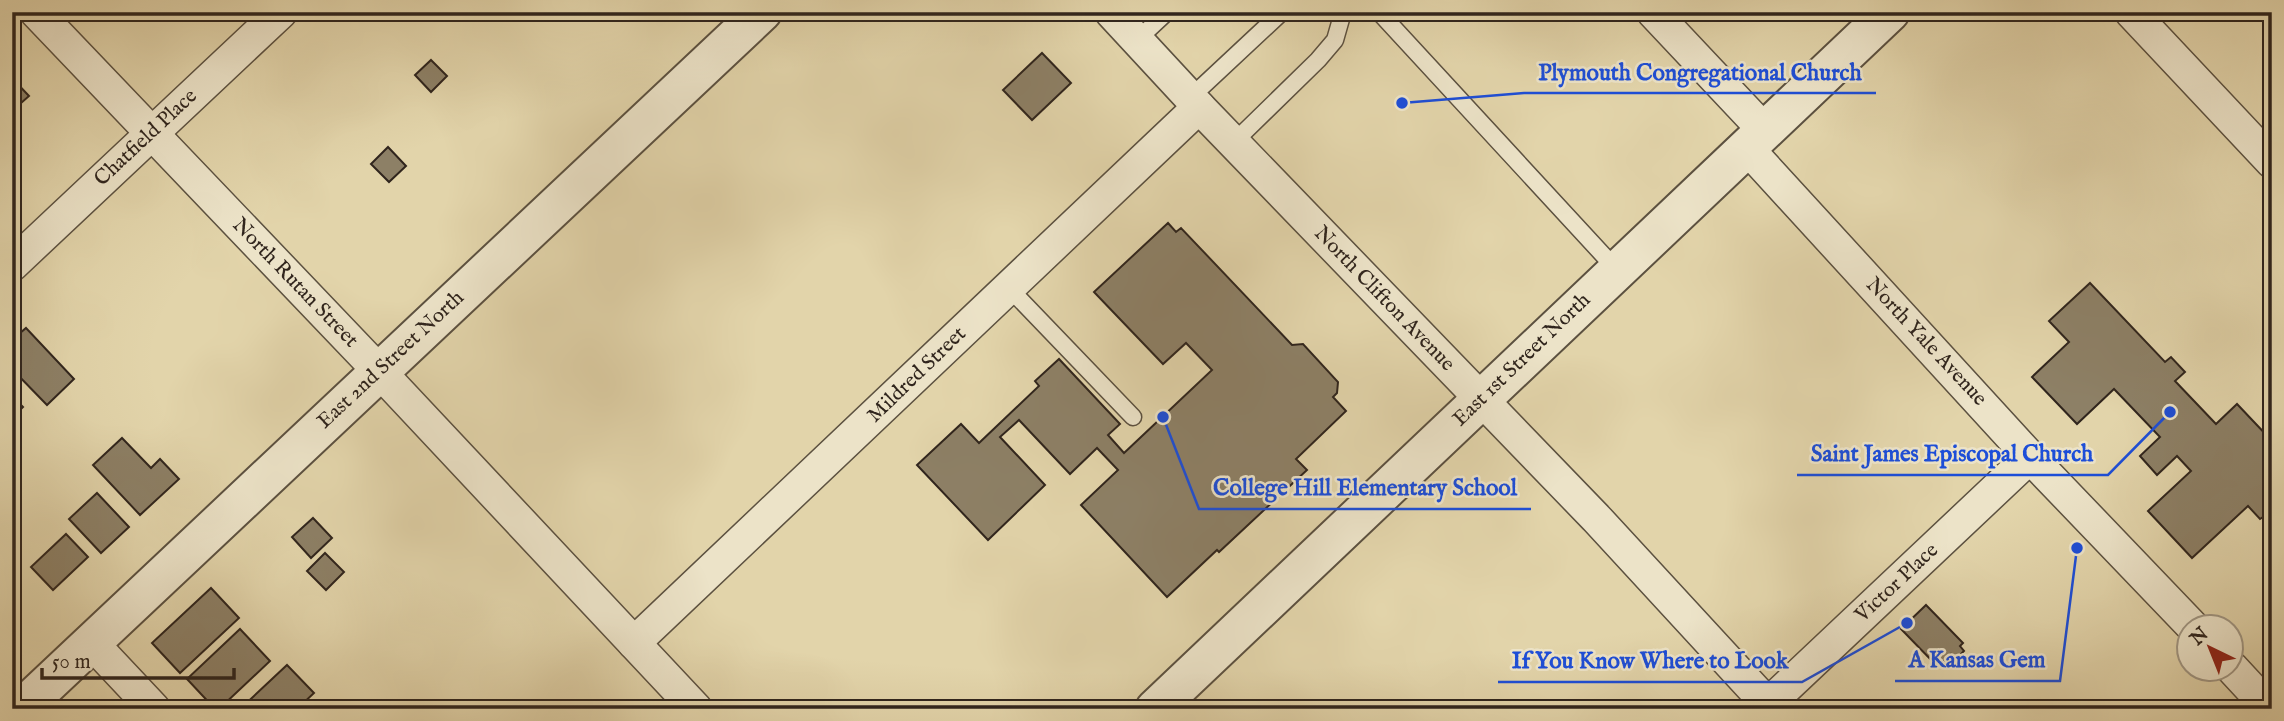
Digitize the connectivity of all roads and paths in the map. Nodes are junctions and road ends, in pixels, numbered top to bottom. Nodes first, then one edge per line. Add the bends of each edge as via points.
1 (36, 12) edge
2 (281, 12) edge
3 (762, 12) edge
4 (1111, 12) edge
5 (1167, 12) edge
6 (1282, 12) edge
7 (1343, 12) edge
8 (1379, 12) edge
9 (1653, 12) edge
10 (1890, 12) edge
11 (2131, 12) edge
12 (1137, 40) junction
13 (1195, 102) junction
14 (151, 133) junction
15 (1756, 139) junction
16 (1234, 142) junction
17 (2272, 162) edge
18 (12, 265) edge
19 (1618, 270) junction
20 (1009, 288) junction
21 (379, 371) junction
22 (1481, 400) junction
23 (1133, 417) dead end
24 (2030, 457) junction
25 (2179, 612) edge
26 (91, 642) junction
27 (634, 643) junction
28 (2244, 682) edge
29 (1768, 707) edge
30 (21, 709) edge
31 (154, 709) edge
32 (696, 709) edge
33 (1155, 709) edge
34 (2270, 709) edge

1 - 14 street, North Rutan Street
2 - 14 street, Chatfield Place
3 - 21 street, East 2nd Street North
4 - 12 street, North Clifton Avenue
5 - 12 lane
6 - 13 lane
7 - 16 lane via 1335,40 1318,61
8 - 19 lane
9 - 15 street, North Yale Avenue
10 - 15 street, East 1st Street North
11 - 17 street
12 - 13 street, North Clifton Avenue
13 - 16 street, North Clifton Avenue
13 - 20 street, Mildred Street
14 - 18 street, Chatfield Place
14 - 21 street, North Rutan Street
15 - 19 street, East 1st Street North
15 - 24 street, North Yale Avenue
16 - 22 street, North Clifton Avenue
19 - 22 street, East 1st Street North
20 - 23 lane
20 - 27 street, Mildred Street
21 - 26 street, East 2nd Street North
21 - 27 street, North Rutan Street
22 - 29 street, North Clifton Avenue
22 - 33 street, East 1st Street North
24 - 25 street, North Yale Avenue
24 - 29 street, Victor Place
26 - 30 street, East 2nd Street North
26 - 31 street
27 - 32 street, North Rutan Street
28 - 34 street

